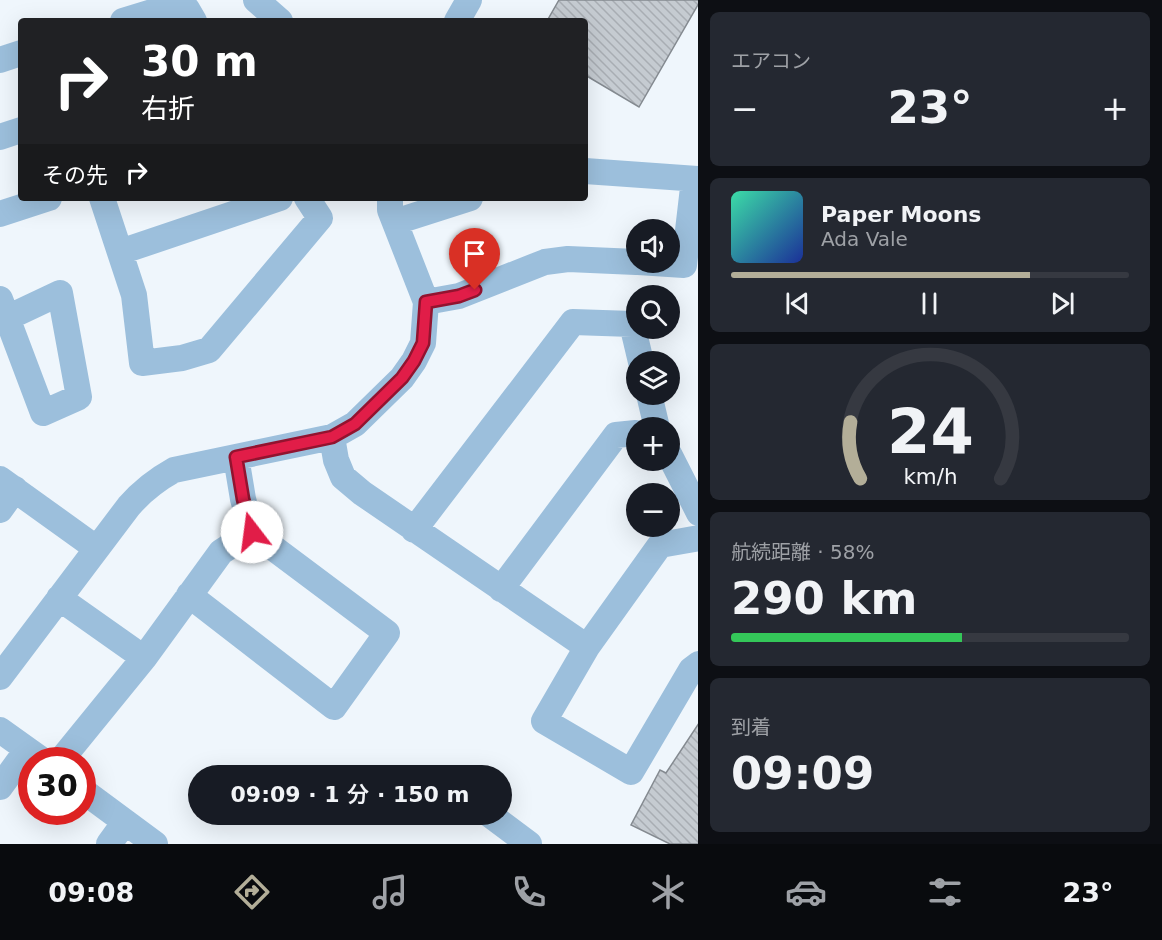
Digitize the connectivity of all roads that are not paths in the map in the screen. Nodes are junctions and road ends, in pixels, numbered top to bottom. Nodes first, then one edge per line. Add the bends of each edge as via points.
1 (256, 0) edge
2 (469, 0) edge
3 (133, 18) edge
4 (192, 18) edge
5 (276, 18) edge
6 (459, 18) edge
7 (18, 54) edge
8 (0, 60) edge
9 (18, 131) edge
10 (0, 137) edge
11 (588, 171) edge
12 (697, 179) edge
13 (40, 201) edge
14 (103, 201) edge
15 (271, 201) edge
16 (309, 201) edge
17 (450, 201) edge
18 (392, 210) edge
19 (0, 214) edge
20 (120, 252) junction
21 (626, 262) edge
22 (680, 265) edge
23 (426, 302) junction
24 (638, 351) edge
25 (626, 434) edge
26 (332, 437) junction
27 (236, 457) junction
28 (678, 471) edge
29 (7, 484) edge
30 (0, 510) edge
31 (698, 511) edge
32 (414, 530) junction
33 (252, 532) junction
34 (698, 538) edge
35 (96, 548) junction
36 (501, 589) junction
37 (189, 595) junction
38 (59, 598) junction
39 (586, 647) junction
40 (144, 658) junction
41 (698, 665) edge
42 (0, 677) edge
43 (0, 730) edge
44 (24, 747) edge
45 (72, 747) edge
46 (18, 771) edge
47 (0, 787) edge
48 (96, 800) edge
49 (125, 822) junction
50 (504, 825) edge
51 (109, 844) edge
52 (156, 844) edge
53 (529, 844) edge

1 - 5 street
2 - 6 street
3 - 4 street via 178,4
7 - 8 street
9 - 10 street
11 - 12 street
12 - 22 street via 684,265
13 - 19 street
14 - 20 street
15 - 20 street
16 - 20 street via 320,218 209,350 182,358 142,363 134,295
17 - 18 street
18 - 23 street
21 - 23 street via 545,262 459,296
23 - 26 street via 423,343 414,361 355,424
24 - 32 street via 632,324 573,322
25 - 36 street via 616,435
26 - 27 street
26 - 32 street via 343,477
27 - 33 street
27 - 35 street via 174,470 158,478 129,506
28 - 31 street
29 - 30 street
29 - 35 street
32 - 36 street
33 - 37 street via 221,552
33 - 37 street via 387,633 334,706
34 - 39 street via 660,545
35 - 38 street
36 - 39 street
37 - 40 street
38 - 40 street
38 - 42 street
39 - 41 street via 544,721 631,772 691,669
40 - 45 street
43 - 44 street
46 - 47 street
48 - 49 street
49 - 51 street
49 - 52 street
50 - 53 street

